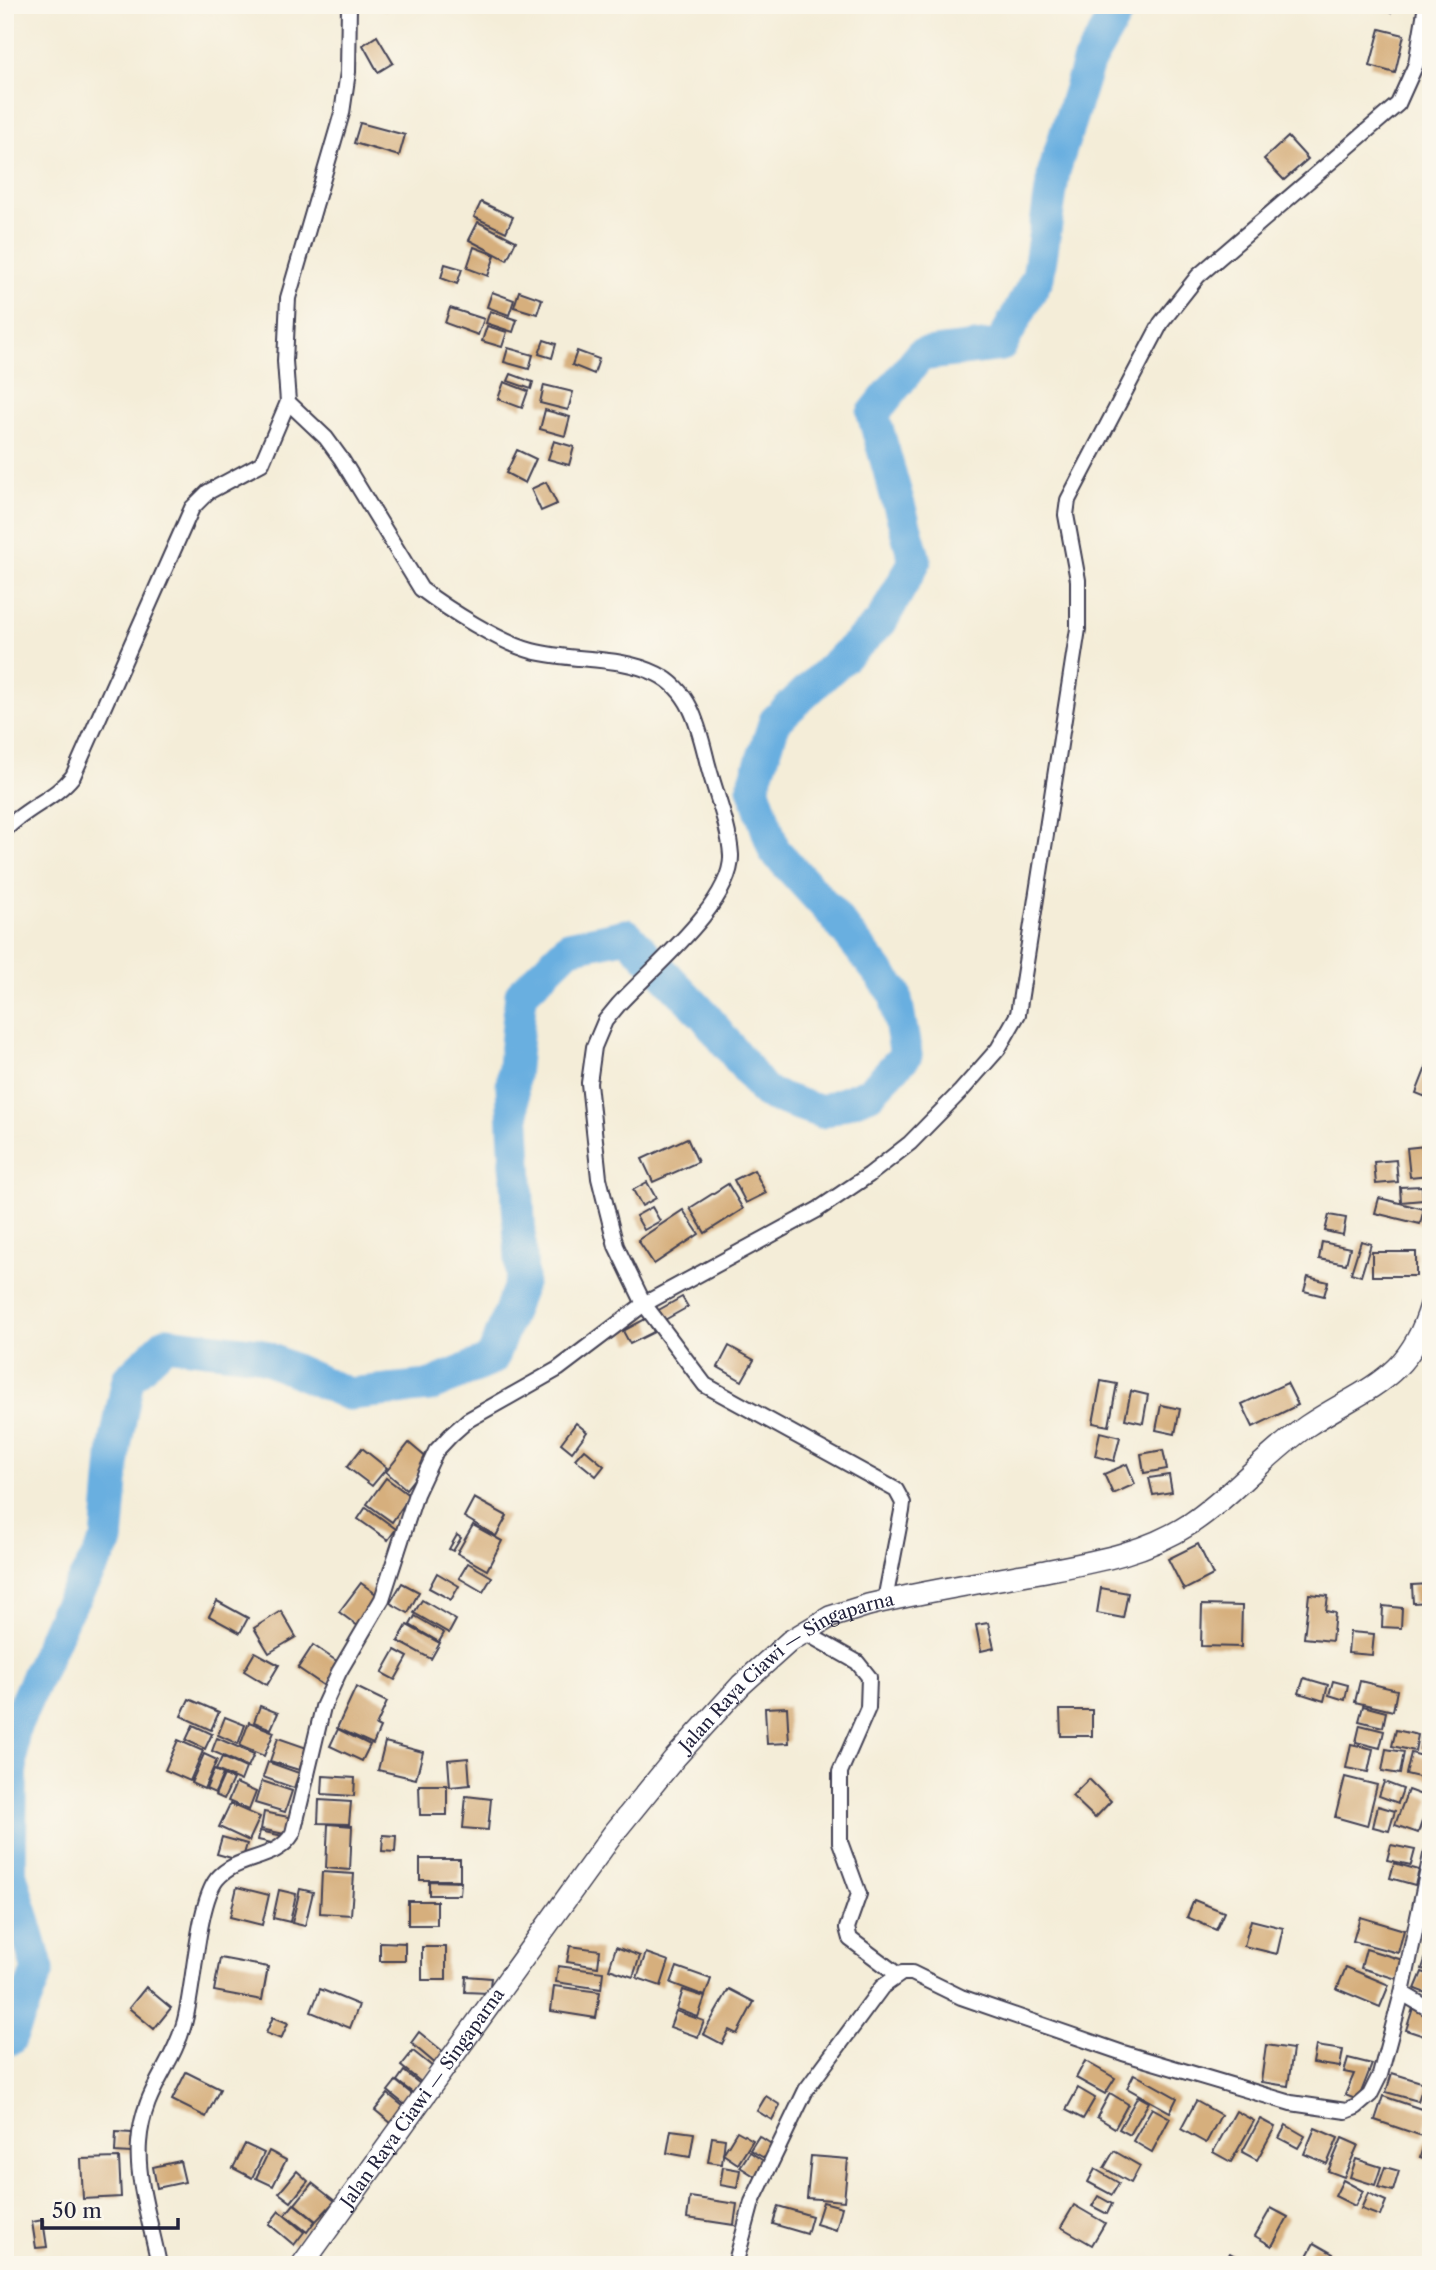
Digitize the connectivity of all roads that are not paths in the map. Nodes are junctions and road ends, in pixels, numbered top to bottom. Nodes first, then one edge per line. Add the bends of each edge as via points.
1 (349, 5) edge
2 (1426, 5) edge
3 (288, 402) junction
4 (5, 830) edge
5 (644, 1304) junction
6 (1431, 1305) edge
7 (886, 1601) junction
8 (804, 1632) junction
9 (1431, 1855) edge
10 (898, 1975) junction
11 (1402, 1993) junction
12 (1431, 2010) edge
13 (159, 2265) edge
14 (302, 2265) edge
15 (735, 2265) edge

1 - 3 street via 342,113 288,298
2 - 5 street via 1416,65 1398,104 1180,296 1073,485 1066,515 1078,580 1078,629 1021,1000 998,1049 910,1143 869,1175 806,1217
3 - 4 street via 262,463 208,492 192,508 73,776
3 - 5 street via 326,438 421,589 531,650 636,665 659,675 675,686 699,723 731,858 729,872 718,898 605,1021 594,1047 589,1083 599,1178 616,1245
5 - 7 street via 705,1385 896,1490 903,1503
5 - 13 street via 558,1369 468,1420 436,1451 416,1494 382,1599 323,1707 293,1833 279,1849 232,1866 211,1888 183,2026 148,2097 139,2145
6 - 7 main road, Jalan Raya Ciawi — Singaparna via 1417,1342 1381,1383 1307,1426 1191,1524 1126,1556
7 - 8 main road, Jalan Raya Ciawi — Singaparna via 830,1617
8 - 10 street via 857,1662 869,1677 868,1708 839,1772 840,1842 859,1894 847,1928 850,1939
8 - 14 main road, Jalan Raya Ciawi — Singaparna via 741,1685 612,1834
9 - 11 street
10 - 11 street via 912,1973 961,1997 1123,2053 1291,2103 1346,2111 1376,2087
10 - 15 street via 882,1987 806,2090 752,2202
11 - 12 street

